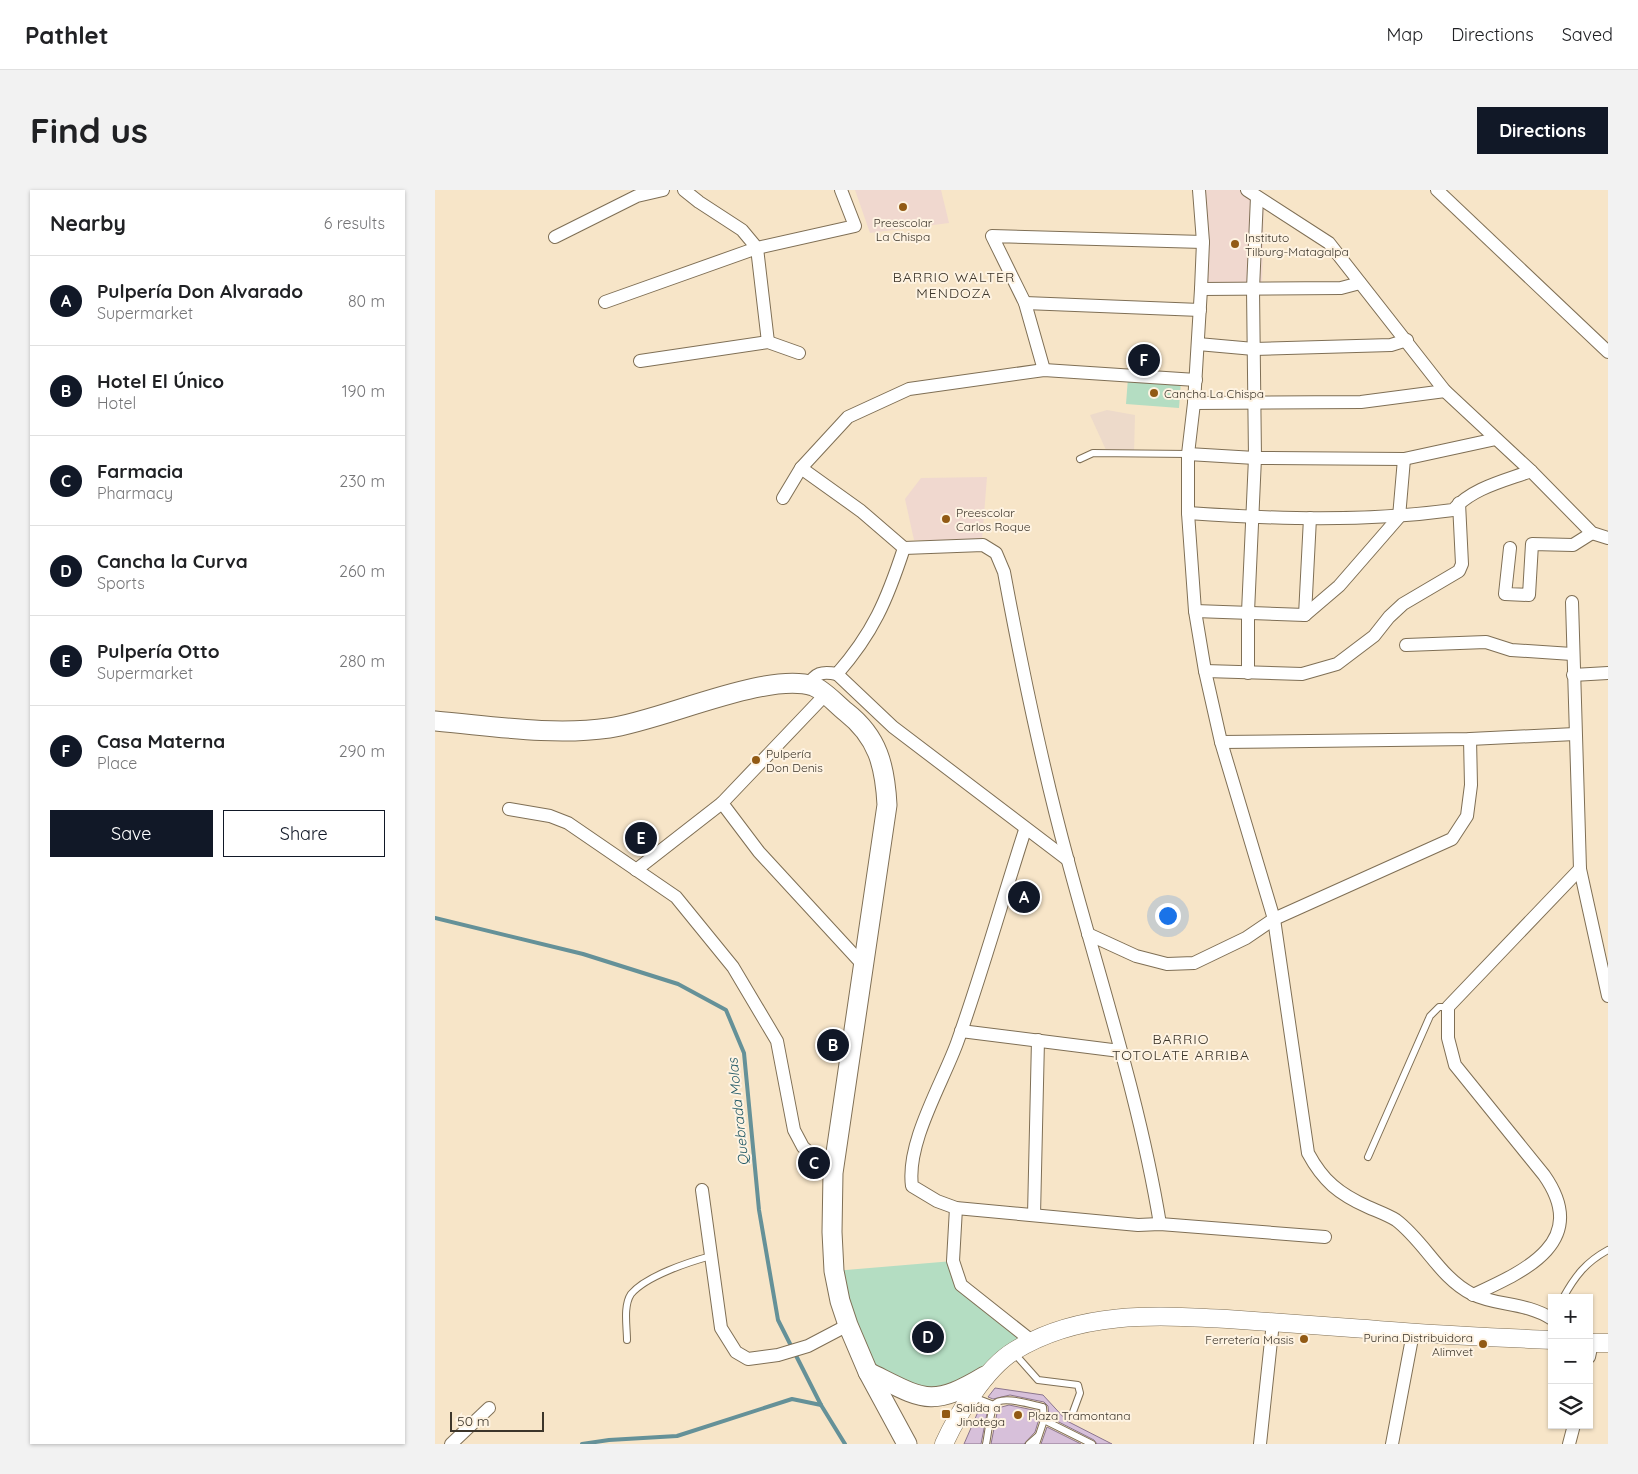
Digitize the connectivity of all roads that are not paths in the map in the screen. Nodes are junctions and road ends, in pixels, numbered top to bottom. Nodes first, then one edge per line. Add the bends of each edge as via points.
1 (663, 190) edge
2 (684, 190) edge
3 (841, 190) edge
4 (1199, 190) edge
5 (1437, 190) edge
6 (1252, 193) edge
7 (555, 237) dead end
8 (1203, 242) junction
9 (757, 248) junction
10 (1360, 283) junction
11 (1253, 288) junction
12 (1201, 289) junction
13 (605, 302) dead end
14 (1025, 302) junction
15 (1199, 310) junction
16 (1407, 340) junction
17 (768, 342) junction
18 (1198, 344) junction
19 (1253, 349) junction
20 (1608, 352) edge
21 (799, 353) dead end
22 (641, 361) dead end
23 (1044, 370) junction
24 (1196, 380) junction
25 (1445, 391) junction
26 (1194, 403) junction
27 (1253, 403) junction
28 (1497, 438) junction
29 (1188, 454) junction
30 (1255, 458) junction
31 (1080, 459) dead end
32 (1403, 459) junction
33 (801, 468) junction
34 (1531, 471) junction
35 (783, 498) dead end
36 (1459, 503) junction
37 (1188, 513) junction
38 (1251, 517) junction
39 (1399, 517) junction
40 (1310, 518) junction
41 (1592, 533) junction
42 (1608, 538) edge
43 (904, 548) junction
44 (1510, 548) dead end
45 (1572, 602) dead end
46 (1195, 611) junction
47 (1248, 612) junction
48 (1305, 615) junction
49 (1406, 645) dead end
50 (1572, 654) junction
51 (1205, 670) junction
52 (1248, 673) junction
53 (1608, 673) edge
54 (837, 674) junction
55 (1573, 675) junction
56 (807, 686) junction
57 (825, 695) junction
58 (435, 721) edge
59 (1575, 734) junction
60 (1471, 739) junction
61 (1221, 742) junction
62 (722, 803) junction
63 (509, 809) dead end
64 (1025, 830) junction
65 (1067, 860) junction
66 (1580, 869) junction
67 (636, 870) junction
68 (1274, 919) junction
69 (1088, 934) junction
70 (864, 966) junction
71 (1608, 996) edge
72 (1448, 1007) junction
73 (961, 1031) junction
74 (1038, 1040) junction
75 (1120, 1051) junction
76 (1368, 1157) dead end
77 (833, 1173) junction
78 (703, 1190) dead end
79 (956, 1208) junction
80 (1034, 1215) junction
81 (1160, 1224) junction
82 (1325, 1237) dead end
83 (1608, 1250) edge
84 (711, 1256) junction
85 (1565, 1294) edge
86 (1473, 1295) junction
87 (1548, 1316) edge
88 (1273, 1322) junction
89 (848, 1325) junction
90 (1413, 1333) junction
91 (627, 1340) dead end
92 (1548, 1340) edge
93 (1033, 1342) junction
94 (1013, 1352) junction
95 (868, 1372) junction
96 (985, 1376) junction
97 (973, 1396) junction
98 (994, 1405) junction
99 (489, 1408) dead end
100 (1073, 1412) dead end
101 (1044, 1420) junction
102 (1573, 1429) edge
103 (1038, 1436) junction
104 (451, 1444) edge
105 (907, 1444) edge
106 (944, 1444) edge
107 (986, 1444) edge
108 (1029, 1444) edge
109 (1036, 1444) edge
110 (1092, 1444) edge
111 (1260, 1444) edge
112 (1392, 1444) edge
113 (1569, 1444) edge

1 - 7 street via 637,196
2 - 9 street via 742,230
3 - 9 street via 855,226
4 - 8 street
5 - 20 street
6 - 10 street via 1329,243
6 - 11 street
8 - 12 street
8 - 14 street via 992,236
9 - 13 street
9 - 17 street
10 - 11 street via 1341,288
10 - 16 street
11 - 12 street
11 - 19 street
12 - 15 street
14 - 15 street
14 - 23 street
15 - 18 street
16 - 19 street via 1391,345
16 - 25 street
17 - 21 street
17 - 22 street
18 - 19 street
18 - 24 street
19 - 27 street
23 - 24 street
23 - 33 street via 909,389 848,417
24 - 26 street
25 - 27 street via 1361,402
25 - 28 street
26 - 27 street
26 - 29 street
27 - 30 street
28 - 32 street
28 - 34 street
29 - 30 street
29 - 31 lane via 1093,452
29 - 37 street
30 - 32 street
30 - 38 street
32 - 39 street
33 - 35 street
33 - 43 street via 861,511
34 - 36 street via 1487,487
34 - 41 street
36 - 39 street via 1453,510
36 - 52 street via 1462,564 1459,571 1403,604 1375,636 1337,664 1303,674
37 - 38 street
37 - 46 street
38 - 40 street
38 - 47 street
39 - 40 street
39 - 48 street via 1339,586
40 - 48 street
41 - 42 street
41 - 44 street via 1573,545 1532,544 1529,595 1505,594
43 - 54 street via 878,618 858,650
43 - 65 street via 983,545 996,553 1004,572
45 - 50 street
46 - 47 street
46 - 51 street
47 - 48 street
47 - 52 street
49 - 50 street via 1486,642 1511,650
50 - 55 street
51 - 52 street
51 - 61 street
53 - 55 street
54 - 56 street via 815,674
54 - 64 street via 893,727
55 - 59 street
56 - 57 main road via 813,686
56 - 58 main road via 787,684 756,688 612,728 576,732
57 - 62 street
57 - 70 main road via 868,734 886,776 887,805
59 - 60 street
59 - 66 street
60 - 61 street
60 - 68 street via 1467,816 1452,839
61 - 68 street
62 - 67 street
62 - 70 street via 759,852
63 - 67 street via 551,816 568,823
64 - 65 street
64 - 73 street
65 - 69 street
66 - 71 street
66 - 72 street
67 - 77 street via 676,897 733,967 777,1041 794,1130 803,1147
68 - 69 street via 1246,938 1194,963 1167,964 1136,956
68 - 86 street via 1308,1153 1319,1173 1346,1197 1395,1220 1421,1244 1448,1277
69 - 75 street
70 - 77 main road
72 - 76 lane via 1439,1007 1429,1016
72 - 86 street via 1448,1038 1455,1065 1544,1175 1555,1191 1561,1211 1558,1234 1543,1255 1517,1275
73 - 74 street
73 - 79 street via 914,1149 910,1171 913,1186
74 - 75 street
74 - 80 street
75 - 81 street
77 - 89 main road via 834,1271
78 - 84 street
79 - 80 street
79 - 93 street via 953,1261 961,1285
80 - 81 street via 1138,1226
81 - 82 street
83 - 85 lane via 1592,1259 1575,1276
84 - 89 street via 721,1328 736,1352 748,1359 808,1346
84 - 91 lane via 651,1279 631,1295 626,1311
86 - 87 street via 1536,1310
88 - 90 main road
88 - 93 main road via 1169,1316 1120,1317 1070,1326
88 - 111 street
89 - 95 main road
90 - 92 main road
90 - 112 street
93 - 94 main road
94 - 96 main road
94 - 100 lane via 1038,1380 1078,1386 1080,1393
95 - 96 main road via 921,1396 940,1398 957,1393
95 - 105 main road
96 - 97 main road
97 - 98 lane
97 - 106 main road
98 - 101 lane via 999,1400 1007,1400 1043,1407
98 - 107 lane
99 - 104 street
101 - 103 lane
101 - 110 lane
102 - 113 street
103 - 108 lane
103 - 109 lane

